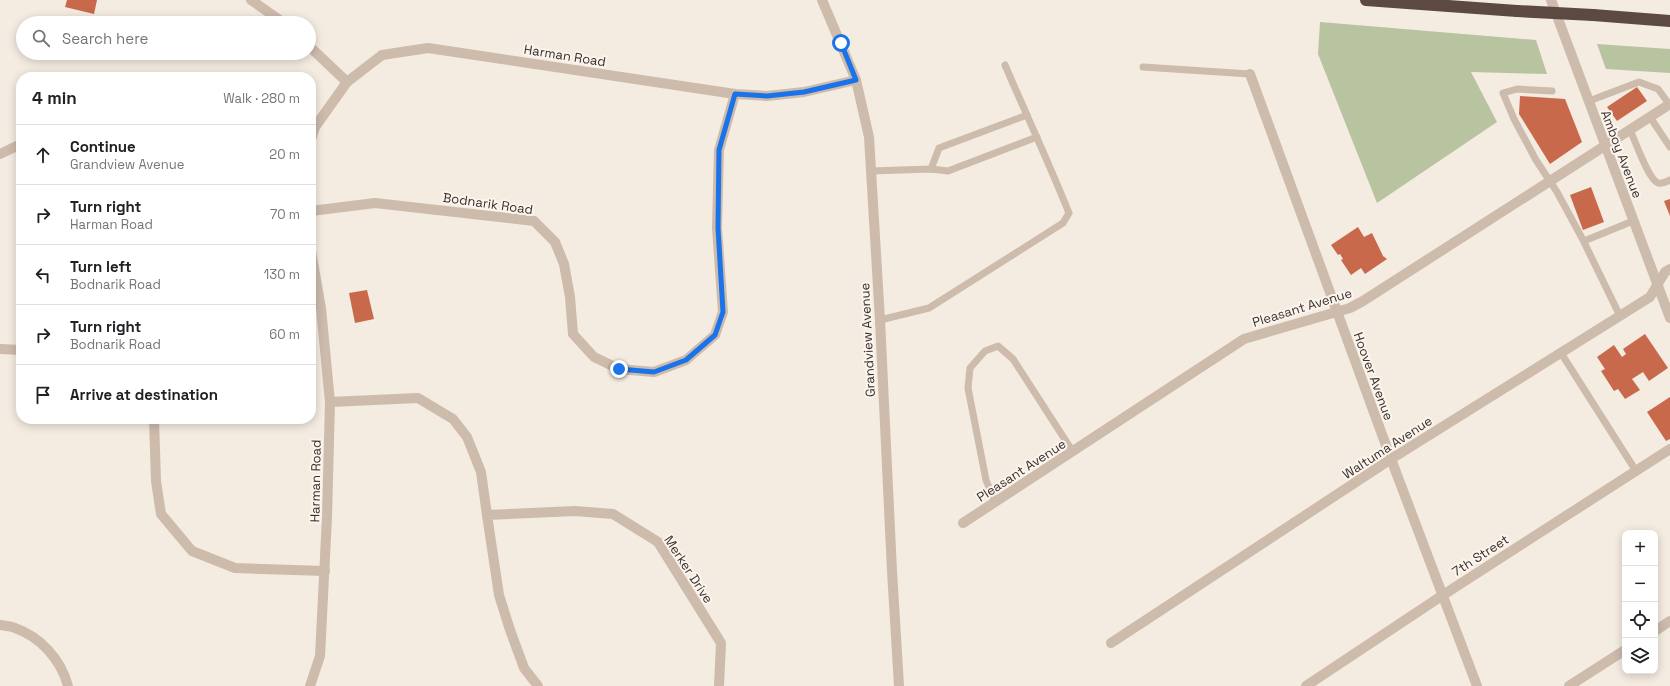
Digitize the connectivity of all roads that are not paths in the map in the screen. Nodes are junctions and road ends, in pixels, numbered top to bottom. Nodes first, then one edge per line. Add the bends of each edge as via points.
1 (251, 0) edge
2 (822, 0) edge
3 (1366, 0) edge
4 (1551, 0) edge
5 (274, 16) edge
6 (1670, 21) edge
7 (316, 53) edge
8 (1005, 65) dead end
9 (1143, 67) dead end
10 (1250, 74) joint
11 (856, 80) junction
12 (347, 82) junction
13 (1552, 91) dead end
14 (735, 94) junction
15 (1589, 101) junction
16 (1670, 104) edge
17 (1027, 115) junction
18 (1650, 117) junction
19 (316, 126) edge
20 (1630, 130) junction
21 (1037, 138) junction
22 (16, 146) edge
23 (1605, 146) junction
24 (1670, 147) edge
25 (0, 154) edge
26 (931, 169) junction
27 (871, 171) junction
28 (1670, 180) edge
29 (1550, 182) junction
30 (316, 210) edge
31 (1633, 221) junction
32 (1584, 241) junction
33 (1670, 269) edge
34 (316, 280) edge
35 (1657, 284) junction
36 (1337, 312) junction
37 (1620, 316) junction
38 (1670, 318) edge
39 (880, 320) junction
40 (0, 349) edge
41 (16, 350) edge
42 (1561, 353) junction
43 (330, 402) junction
44 (154, 424) edge
45 (1670, 449) edge
46 (1073, 452) junction
47 (1391, 459) junction
48 (1636, 471) junction
49 (995, 503) junction
50 (487, 515) junction
51 (963, 523) dead end
52 (325, 571) junction
53 (1443, 595) junction
54 (0, 625) edge
55 (1669, 626) edge
56 (1658, 630) edge
57 (1111, 643) dead end
58 (1622, 652) edge
59 (68, 686) edge
60 (310, 686) edge
61 (538, 686) edge
62 (719, 686) edge
63 (899, 686) edge
64 (1306, 686) edge
65 (1477, 686) edge
66 (1569, 686) edge

1 - 5 street
2 - 11 street, Grandview Avenue
3 - 6 highway, bridge
4 - 15 street, Amboy Avenue
7 - 12 street
8 - 17 lane
9 - 10 lane
10 - 36 street, Hoover Avenue
11 - 14 street, Harman Road via 804,92 767,96
11 - 27 street, Grandview Avenue via 869,137
12 - 14 street, Harman Road via 382,55 428,48
12 - 19 street, Harman Road
13 - 29 lane via 1516,89 1503,93 1518,126
14 - 30 street, Bodnarik Road via 719,150 718,228 723,312 715,335 686,360 654,372 619,369 594,358 573,334 564,264 555,242 534,221 375,203
15 - 16 lane via 1639,82 1658,89
15 - 23 street, Amboy Avenue
16 - 18 street, Pleasant Avenue
17 - 21 lane
17 - 26 lane via 940,148
18 - 20 street, Pleasant Avenue
18 - 24 lane
20 - 23 street, Pleasant Avenue
20 - 28 lane via 1651,176 1663,184
21 - 26 lane via 948,171
21 - 39 lane via 1069,213 1063,223 929,308
22 - 25 street
23 - 29 street, Pleasant Avenue
23 - 31 street, Amboy Avenue
26 - 27 lane
27 - 39 street, Grandview Avenue
29 - 32 lane
29 - 36 street, Pleasant Avenue via 1363,301
31 - 32 lane
31 - 35 street, Amboy Avenue
32 - 37 lane
33 - 35 street, Waltuma Avenue
34 - 43 street, Harman Road
35 - 37 street, Waltuma Avenue via 1650,297
35 - 38 street, Amboy Avenue
36 - 46 street, Pleasant Avenue via 1244,339
36 - 47 street, Hoover Avenue
37 - 42 street, Waltuma Avenue
39 - 63 street, Grandview Avenue
40 - 41 street
42 - 47 street, Waltuma Avenue
42 - 48 lane
43 - 50 street via 418,398 453,419 467,437 481,472
43 - 52 street, Harman Road
44 - 52 street via 156,481 161,514 192,551 235,568
45 - 48 street, 7th Street
46 - 49 street, Pleasant Avenue
46 - 49 lane via 1013,360 998,346 985,351 970,368 968,388 986,480
47 - 53 street, Hoover Avenue
47 - 57 street, Waltuma Avenue
48 - 53 street, 7th Street
49 - 51 street, Pleasant Avenue
50 - 61 street via 499,595 524,668
50 - 62 street, Merker Drive via 575,511 613,514 658,542 720,643
52 - 60 street, Harman Road via 320,656
53 - 64 street, 7th Street
53 - 65 street, Hoover Avenue
54 - 59 street via 16,628 40,642 52,653 66,676
55 - 56 street
58 - 66 street

